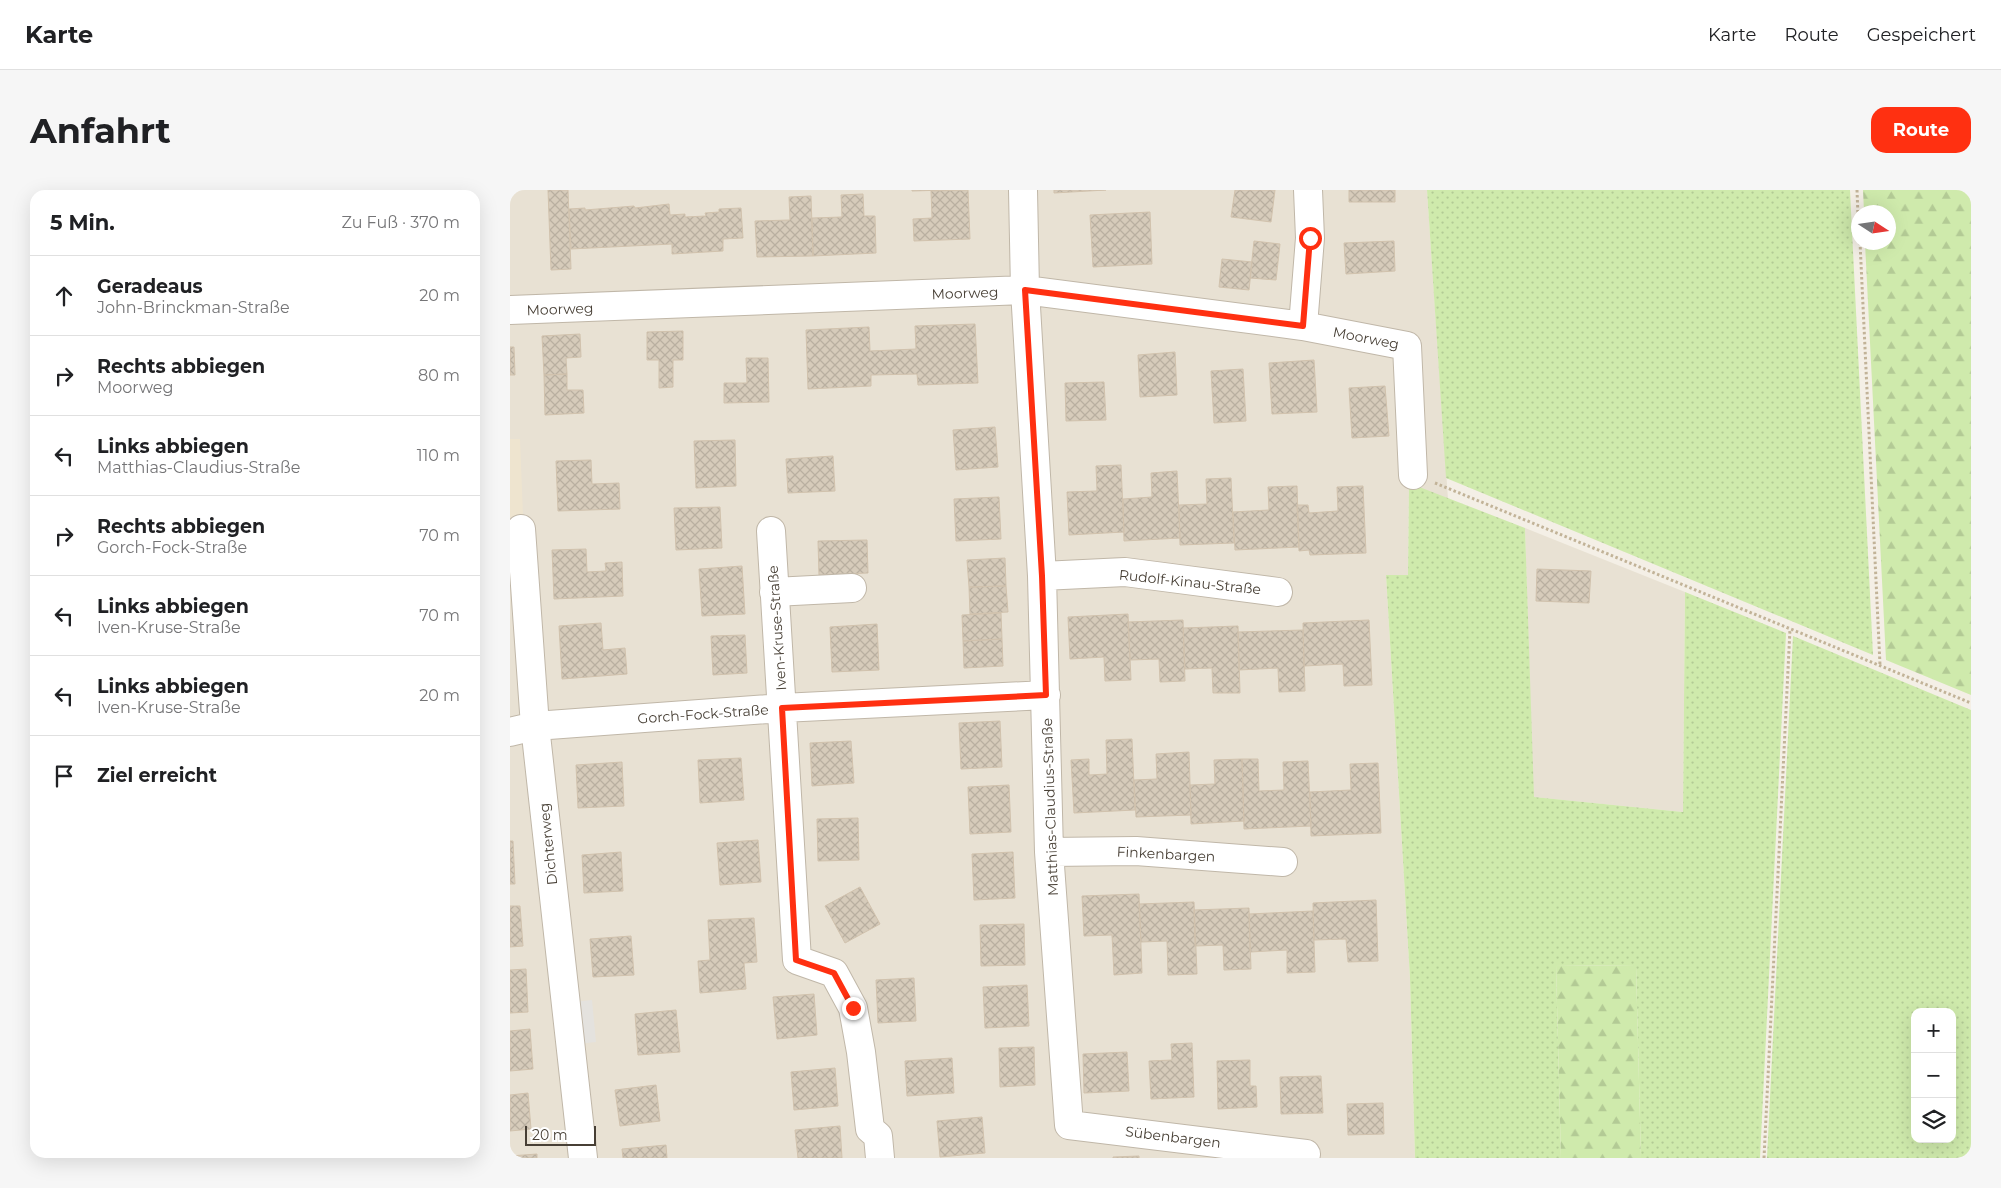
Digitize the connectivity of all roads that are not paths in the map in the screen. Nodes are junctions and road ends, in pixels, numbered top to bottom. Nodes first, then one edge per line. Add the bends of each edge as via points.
1 (1023, 190) edge
2 (1308, 190) edge
3 (1025, 290) junction
4 (510, 310) edge
5 (1303, 326) junction
6 (1413, 474) road end
7 (522, 529) dead end
8 (771, 531) dead end
9 (1042, 576) junction
10 (852, 588) dead end
11 (774, 592) junction
12 (1278, 592) dead end
13 (1046, 695) junction
14 (782, 708) junction
15 (522, 729) edge
16 (1049, 852) junction
17 (1283, 862) dead end
18 (1069, 1125) joint
19 (879, 1147) edge
20 (1306, 1154) dead end
21 (583, 1158) edge

1 - 3 street, Matthias-Claudius-Straße
2 - 5 street via 1310,238
3 - 4 street, Moorweg
3 - 5 street, Moorweg
3 - 9 street, Matthias-Claudius-Straße
5 - 6 street, Moorweg via 1407,346
7 - 15 street, Dichterweg
8 - 11 street, Iven-Kruse-Straße
9 - 12 street, Rudolf-Kinau-Straße via 1125,572
9 - 13 street, Matthias-Claudius-Straße
10 - 11 street
11 - 14 street, Iven-Kruse-Straße
13 - 14 street, Gorch-Fock-Straße
13 - 16 street, Matthias-Claudius-Straße
14 - 15 street, Gorch-Fock-Straße
14 - 19 street, Iven-Kruse-Straße via 796,960 834,973 853,1008 870,1129
15 - 21 street, Dichterweg
16 - 17 street, Finkenbargen via 1136,850
16 - 18 street, Matthias-Claudius-Straße
18 - 20 street, Sübenbargen

